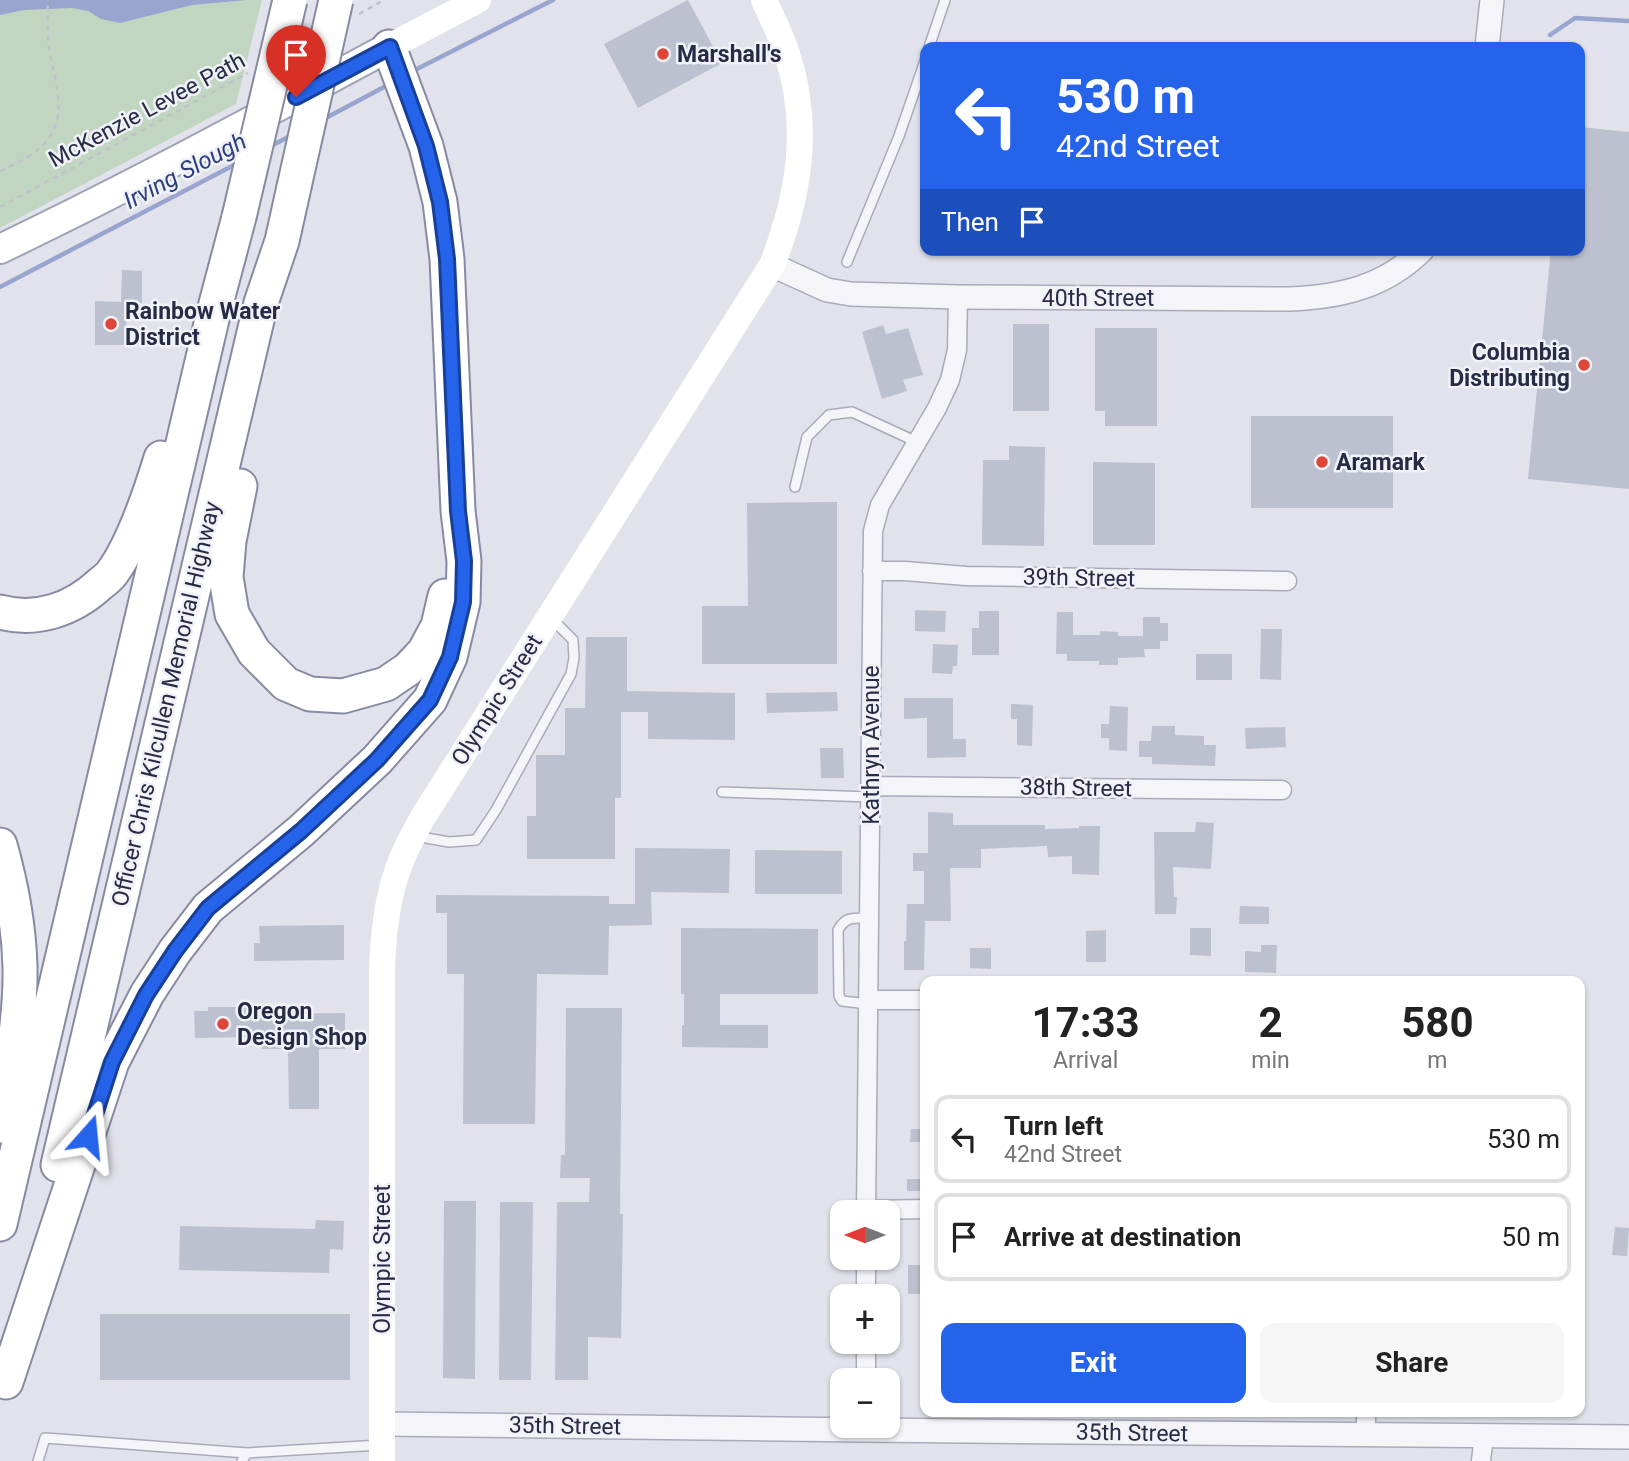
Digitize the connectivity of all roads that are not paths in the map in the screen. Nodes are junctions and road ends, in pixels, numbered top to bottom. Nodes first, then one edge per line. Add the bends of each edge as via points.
1 (290, 0) edge
2 (478, 0) edge
3 (764, 0) edge
4 (945, 0) edge
5 (1492, 0) edge
6 (344, 9) edge
7 (931, 42) edge
8 (1488, 42) edge
9 (390, 47) junction
10 (920, 75) edge
11 (282, 241) junction
12 (0, 249) edge
13 (1416, 256) edge
14 (847, 262) dead end
15 (772, 265) junction
16 (958, 297) junction
17 (213, 315) junction
18 (917, 442) junction
19 (796, 487) dead end
20 (458, 511) junction
21 (872, 571) junction
22 (1287, 581) dead end
23 (0, 612) edge
24 (550, 617) junction
25 (1282, 790) dead end
26 (871, 791) junction
27 (722, 792) dead end
28 (413, 836) junction
29 (0, 845) edge
30 (869, 918) junction
31 (920, 1000) edge
32 (868, 1002) junction
33 (0, 1126) edge
34 (866, 1200) edge
35 (920, 1209) edge
36 (900, 1210) edge
37 (0, 1224) edge
38 (3, 1396) edge
39 (1366, 1424) edge
40 (900, 1428) edge
41 (830, 1429) edge
42 (1484, 1435) junction
43 (1629, 1437) edge
44 (382, 1443) edge
45 (282, 1456) edge
46 (244, 1457) edge
47 (38, 1461) edge
48 (1481, 1461) edge

1 - 17 highway, Officer Chris Kilcullen Memorial Highway, bridge
2 - 9 main road
3 - 15 main road, Olympic Street via 796,87 800,151 790,213
4 - 7 lane
5 - 8 street
6 - 11 highway, Officer Chris Kilcullen Memorial Highway, bridge
9 - 12 main road
9 - 20 highway via 426,146 440,202 447,259
10 - 14 lane
11 - 20 highway via 276,306 229,541 226,577 232,614 254,652 286,684 310,694 344,696 386,684 408,669 438,626
11 - 38 highway, Officer Chris Kilcullen Memorial Highway via 261,303
13 - 16 street, 40th Street via 1374,283 1316,298
15 - 16 street, 40th Street via 827,290
15 - 24 main road, Olympic Street
16 - 18 street, Kathryn Avenue via 957,350 950,380
17 - 23 highway via 186,376 158,470 111,575 87,596 62,609 34,616
17 - 37 highway, Officer Chris Kilcullen Memorial Highway
18 - 19 lane via 852,412 829,415 807,437
18 - 21 street, Kathryn Avenue via 880,505 873,531
20 - 38 highway via 463,602 450,657 430,700 377,760 208,908 146,995 112,1062
21 - 22 street, 39th Street
21 - 26 street, Kathryn Avenue
24 - 28 main road, Olympic Street
24 - 28 lane via 573,640 571,674 496,810 476,839 449,842
25 - 26 street, 38th Street
26 - 27 lane
26 - 30 street, Kathryn Avenue
28 - 44 main road, Olympic Street via 388,905 382,959
29 - 33 highway via 16,915 20,967 18,1017
30 - 32 street, Kathryn Avenue
30 - 32 lane via 851,918 838,930 839,996 842,1001
31 - 32 street
32 - 34 street, Kathryn Avenue
35 - 36 street
39 - 40 street, 35th Street
39 - 42 street, 35th Street
41 - 44 street, 35th Street
42 - 43 street, 35th Street
42 - 48 street
44 - 45 lane
45 - 46 lane
46 - 47 lane via 45,1438

